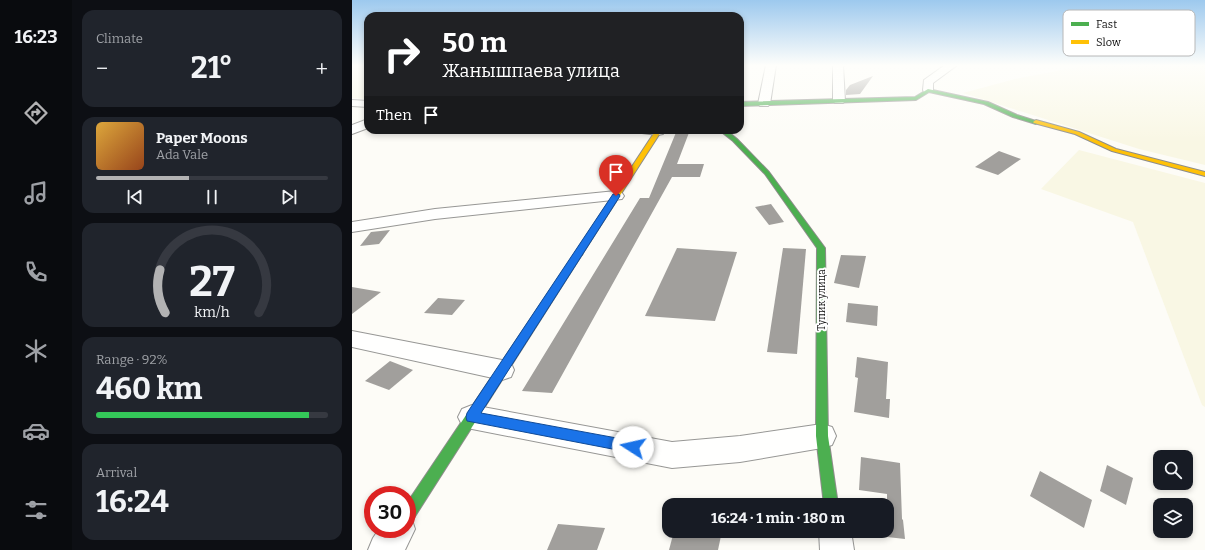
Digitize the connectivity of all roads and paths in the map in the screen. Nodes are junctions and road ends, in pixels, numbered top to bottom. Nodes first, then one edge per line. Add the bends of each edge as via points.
1 (766, 91) edge
2 (839, 91) edge
3 (927, 91) edge
4 (931, 91) edge
5 (839, 101) junction
6 (352, 103) edge
7 (364, 104) edge
8 (744, 104) edge
9 (764, 104) junction
10 (364, 125) edge
11 (352, 130) edge
12 (652, 134) edge
13 (727, 134) edge
14 (1205, 174) edge
15 (616, 196) junction
16 (352, 227) edge
17 (352, 339) edge
18 (502, 370) junction
19 (472, 417) junction
20 (822, 436) junction
21 (830, 498) edge
22 (416, 502) edge
23 (393, 538) edge
24 (836, 538) edge
25 (385, 550) edge
26 (837, 550) edge

1 - 9 street
2 - 5 street
3 - 5 street via 916,98
4 - 14 street via 986,103 1015,116 1077,133 1114,150
5 - 9 street
6 - 7 street
8 - 9 street
10 - 11 street
12 - 15 street
13 - 20 street, Тупик улица via 767,173 821,248
15 - 16 street via 435,214
15 - 18 street
17 - 18 street
18 - 19 street
19 - 20 street via 672,455 740,449
19 - 22 street
20 - 21 street, Тупик улица
23 - 25 street
24 - 26 street

